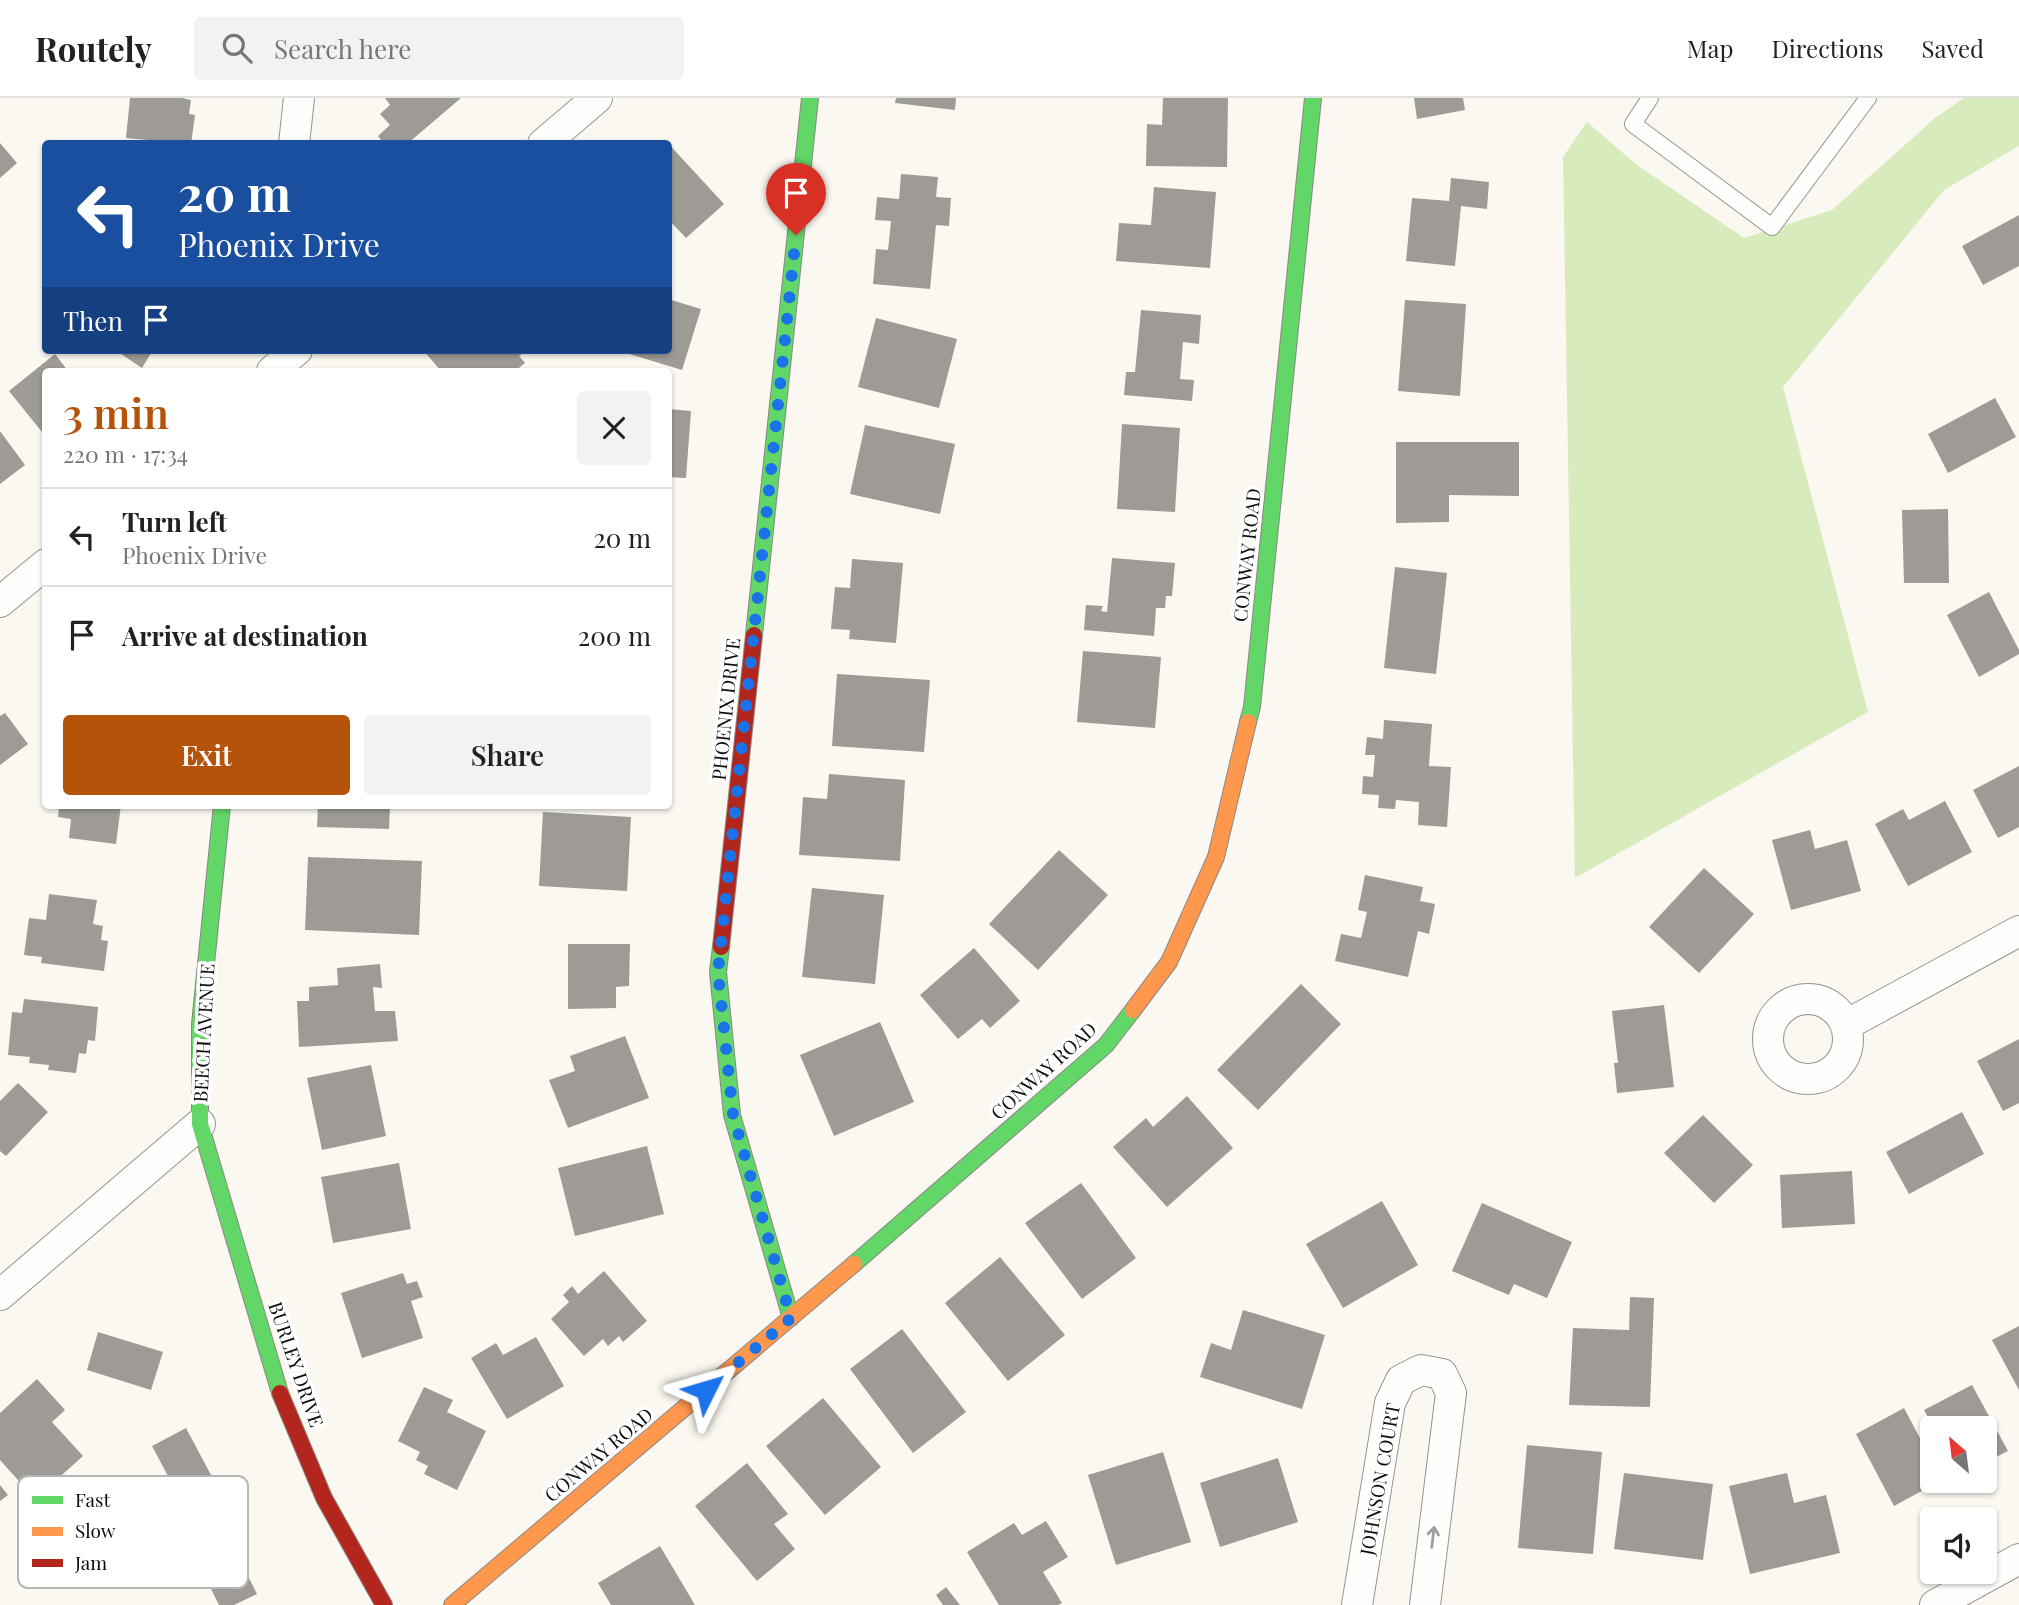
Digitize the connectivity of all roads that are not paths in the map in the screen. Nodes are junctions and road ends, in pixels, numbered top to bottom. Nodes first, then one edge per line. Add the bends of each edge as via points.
1 (299, 98) edge
2 (597, 98) edge
3 (810, 98) edge
4 (1313, 98) edge
5 (1650, 98) edge
6 (1868, 98) edge
7 (294, 140) edge
8 (547, 140) edge
9 (292, 354) edge
10 (273, 368) edge
11 (42, 567) edge
12 (0, 602) edge
13 (222, 809) edge
14 (2019, 931) edge
15 (1846, 1025) dead end
16 (200, 1124) junction
17 (0, 1295) edge
18 (791, 1318) junction
19 (2019, 1559) edge
20 (384, 1605) edge
21 (452, 1605) edge
22 (1357, 1605) edge
23 (1424, 1605) edge
24 (1935, 1605) edge

1 - 7 street
2 - 8 street
3 - 18 street, PHOENIX DRIVE via 718,972 733,1115
4 - 18 street, CONWAY ROAD via 1252,707 1216,857 1169,962 1106,1045
5 - 6 lane via 1633,124 1772,227
9 - 10 street
11 - 12 street
13 - 16 street, BEECH AVENUE via 200,1024
14 - 15 street
16 - 17 street, BEECH AVENUE
16 - 20 street, BURLEY DRIVE via 280,1392 324,1498
18 - 21 street, CONWAY ROAD
19 - 24 street
23 -> 22 street, JOHNSON COURT via 1451,1393 1442,1374 1421,1370 1401,1380 1390,1403

